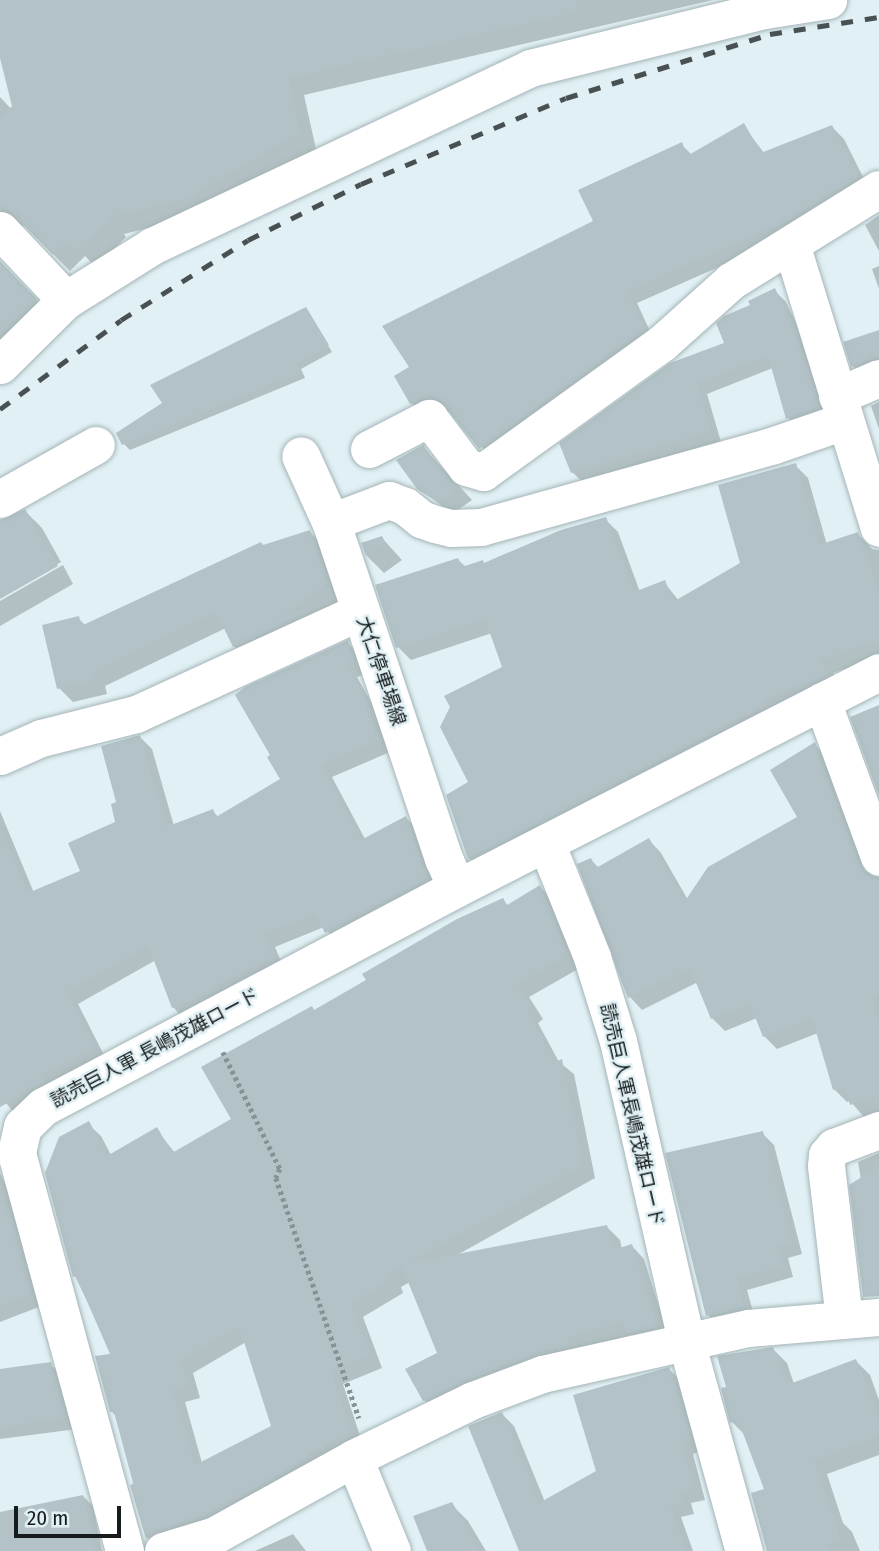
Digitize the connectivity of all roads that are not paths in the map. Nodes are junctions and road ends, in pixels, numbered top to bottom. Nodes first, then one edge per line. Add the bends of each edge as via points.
1 (828, 0) edge
2 (879, 189) edge
3 (0, 230) edge
4 (791, 244) junction
5 (66, 300) junction
6 (0, 365) edge
7 (879, 378) edge
8 (840, 409) junction
9 (96, 445) dead end
10 (369, 449) dead end
11 (301, 456) dead end
12 (0, 499) edge
13 (331, 522) junction
14 (879, 528) edge
15 (360, 611) junction
16 (879, 672) edge
17 (822, 701) junction
18 (0, 757) edge
19 (546, 844) junction
20 (879, 857) edge
21 (457, 888) junction
22 (879, 1130) edge
23 (9, 1147) edge
24 (861, 1318) edge
25 (686, 1341) junction
26 (362, 1455) junction
27 (125, 1551) edge
28 (163, 1551) edge
29 (391, 1551) edge
30 (744, 1551) edge

1 - 5 street via 765,10 530,68 152,246
2 - 4 street
3 - 5 street
4 - 8 street
4 - 10 street via 731,281 662,343 483,472 466,467 429,418
5 - 6 street
7 - 8 street
8 - 13 street via 774,445 481,527 435,524 389,500
8 - 14 street
9 - 12 street
11 - 13 main road, 大仁停車場線
13 - 15 main road, 大仁停車場線
15 - 18 street via 136,714 41,738
15 - 21 main road, 大仁停車場線
16 - 17 street
17 - 19 street
17 - 20 street
19 - 21 street
19 - 25 street, 読売巨人軍長嶋茂雄ロード via 592,957 618,1041
21 - 23 main road, 読売巨人軍 長嶋茂雄ロード via 44,1107
22 - 24 street via 834,1147 827,1155
23 - 27 main road, 読売巨人軍 長嶋茂雄ロード
24 - 25 street via 748,1328
25 - 26 street via 542,1374 473,1400
25 - 30 street, 読売巨人軍長嶋茂雄ロード
26 - 28 street via 215,1535
26 - 29 street

